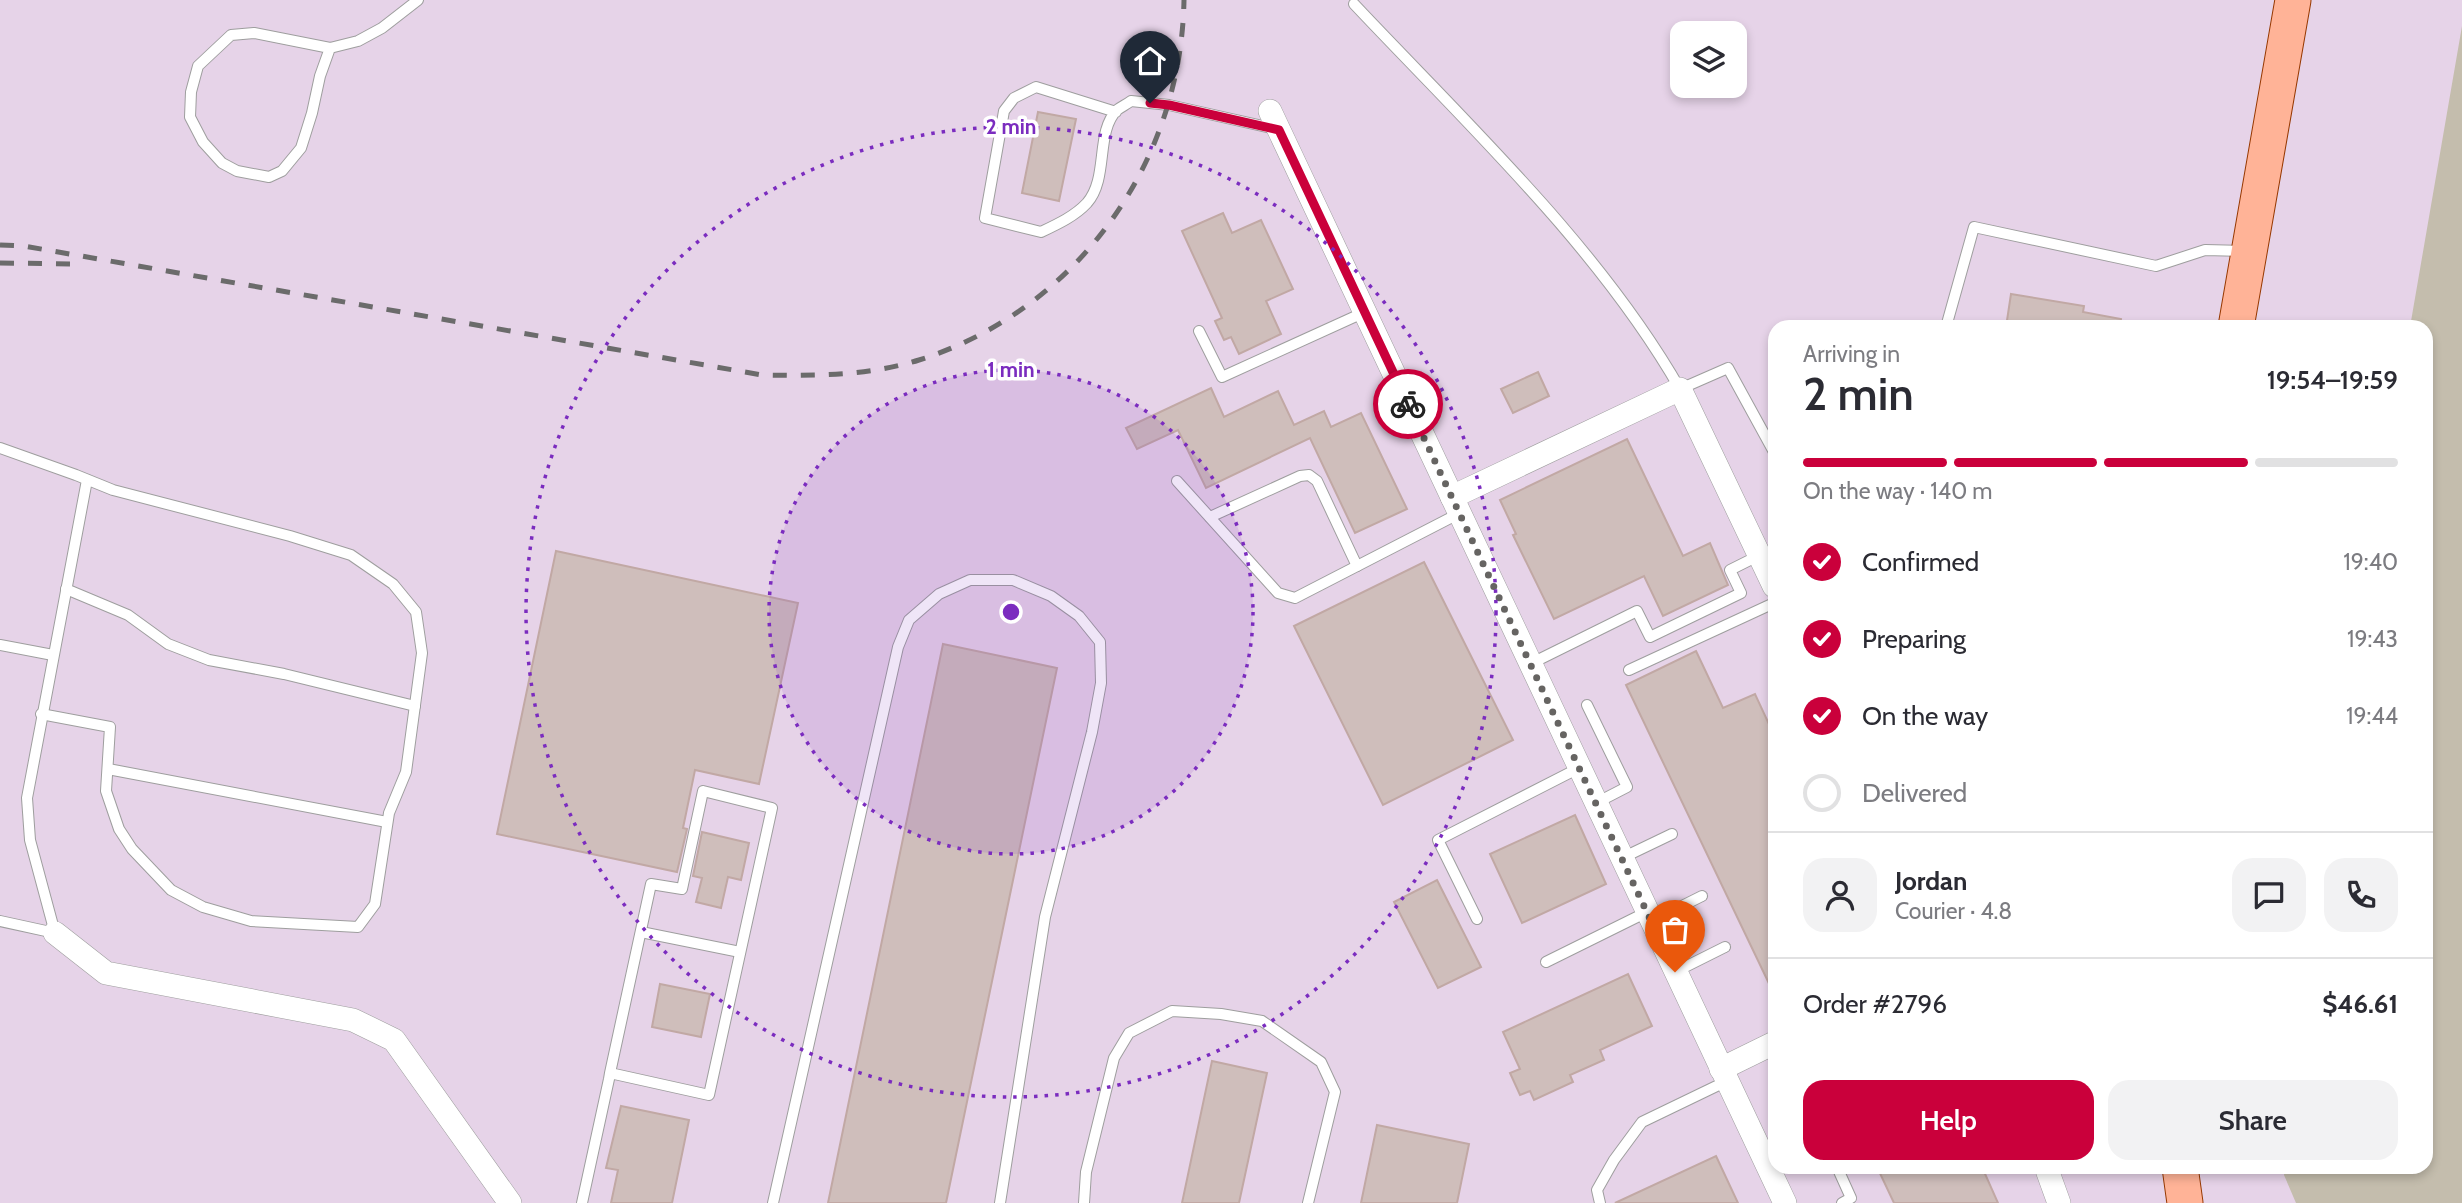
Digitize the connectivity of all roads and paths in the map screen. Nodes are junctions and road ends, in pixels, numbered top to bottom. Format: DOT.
graph roads {
  1 [pos="418,0"];
  2 [pos="2293,0"];
  3 [pos="1354,4"];
  4 [pos="330,48"];
  5 [pos="1116,112"];
  6 [pos="1275,120"];
  7 [pos="2249,251"];
  8 [pos="1365,312"];
  9 [pos="1948,320"];
  10 [pos="2237,320"];
  11 [pos="1199,331"];
  12 [pos="1679,389"];
  13 [pos="1768,441"];
  14 [pos="0,448"];
  15 [pos="87,480"];
  16 [pos="1177,481"];
  17 [pos="1456,505"];
  18 [pos="1210,517"];
  19 [pos="1760,555"];
  20 [pos="1357,566"];
  21 [pos="1768,573"];
  22 [pos="66,589"];
  23 [pos="1768,606"];
  24 [pos="0,645"];
  25 [pos="53,655"];
  26 [pos="1531,664"];
  27 [pos="1629,670"];
  28 [pos="1587,705"];
  29 [pos="415,706"];
  30 [pos="41,715"];
  31 [pos="1579,768"];
  32 [pos="108,769"];
  33 [pos="1596,803"];
  34 [pos="387,822"];
  35 [pos="1672,834"];
  36 [pos="1622,858"];
  37 [pos="1702,896"];
  38 [pos="1649,917"];
  39 [pos="1477,919"];
  40 [pos="0,921"];
  41 [pos="641,932"];
  42 [pos="55,933"];
  43 [pos="1725,947"];
  44 [pos="740,953"];
  45 [pos="1546,962"];
  46 [pos="1675,972"];
  47 [pos="1768,1047"];
  48 [pos="610,1073"];
  49 [pos="1724,1075"];
  50 [pos="1768,1167"];
  51 [pos="1771,1174"];
  52 [pos="1840,1174"];
  53 [pos="2049,1174"];
  54 [pos="2180,1174"];
  55 [pos="510,1203"];
  56 [pos="582,1203"];
  57 [pos="772,1203"];
  58 [pos="1000,1203"];
  59 [pos="1084,1203"];
  60 [pos="1308,1203"];
  61 [pos="1600,1203"];
  62 [pos="1785,1203"];
  63 [pos="1842,1203"];
  64 [pos="2059,1203"];
  65 [pos="2185,1203"];
  1 -- 4 [label="lane"];
  2 -- 7 [label="main road"];
  3 -- 12 [label="lane"];
  4 -- 4 [label="lane"];
  5 -- 5 [label="lane"];
  5 -- 6 [label="lane"];
  6 -- 8 [label="street"];
  7 -- 9 [label="lane"];
  7 -- 10 [label="main road"];
  8 -- 11 [label="lane"];
  8 -- 17 [label="street"];
  12 -- 13 [label="lane"];
  12 -- 17 [label="street"];
  12 -- 19 [label="street"];
  14 -- 15 [label="lane"];
  15 -- 22 [label="lane"];
  15 -- 29 [label="lane"];
  16 -- 18 [label="lane"];
  17 -- 20 [label="lane"];
  17 -- 26 [label="street"];
  18 -- 20 [label="lane"];
  18 -- 20 [label="lane"];
  19 -- 21 [label="street"];
  19 -- 26 [label="lane"];
  22 -- 25 [label="lane"];
  22 -- 29 [label="lane"];
  23 -- 27 [label="lane"];
  24 -- 25 [label="lane"];
  25 -- 30 [label="lane"];
  26 -- 31 [label="street"];
  28 -- 33 [label="lane"];
  29 -- 34 [label="lane"];
  30 -- 32 [label="lane"];
  30 -- 42 [label="lane"];
  31 -- 33 [label="street"];
  31 -- 39 [label="lane"];
  32 -- 34 [label="lane"];
  32 -- 34 [label="lane"];
  33 -- 36 [label="street"];
  35 -- 36 [label="lane"];
  36 -- 38 [label="street"];
  37 -- 38 [label="lane"];
  38 -- 45 [label="lane"];
  38 -- 46 [label="street"];
  40 -- 42 [label="lane"];
  41 -- 44 [label="lane"];
  41 -- 44 [label="lane"];
  41 -- 48 [label="lane"];
  42 -- 55 [label="street"];
  43 -- 46 [label="lane"];
  44 -- 48 [label="lane"];
  46 -- 49 [label="street"];
  47 -- 49 [label="street"];
  48 -- 56 [label="lane"];
  49 -- 50 [label="street"];
  49 -- 61 [label="lane"];
  51 -- 62 [label="street"];
  52 -- 63 [label="lane"];
  53 -- 64 [label="street"];
  54 -- 65 [label="main road"];
  57 -- 58 [label="lane"];
  59 -- 60 [label="lane"];
}
